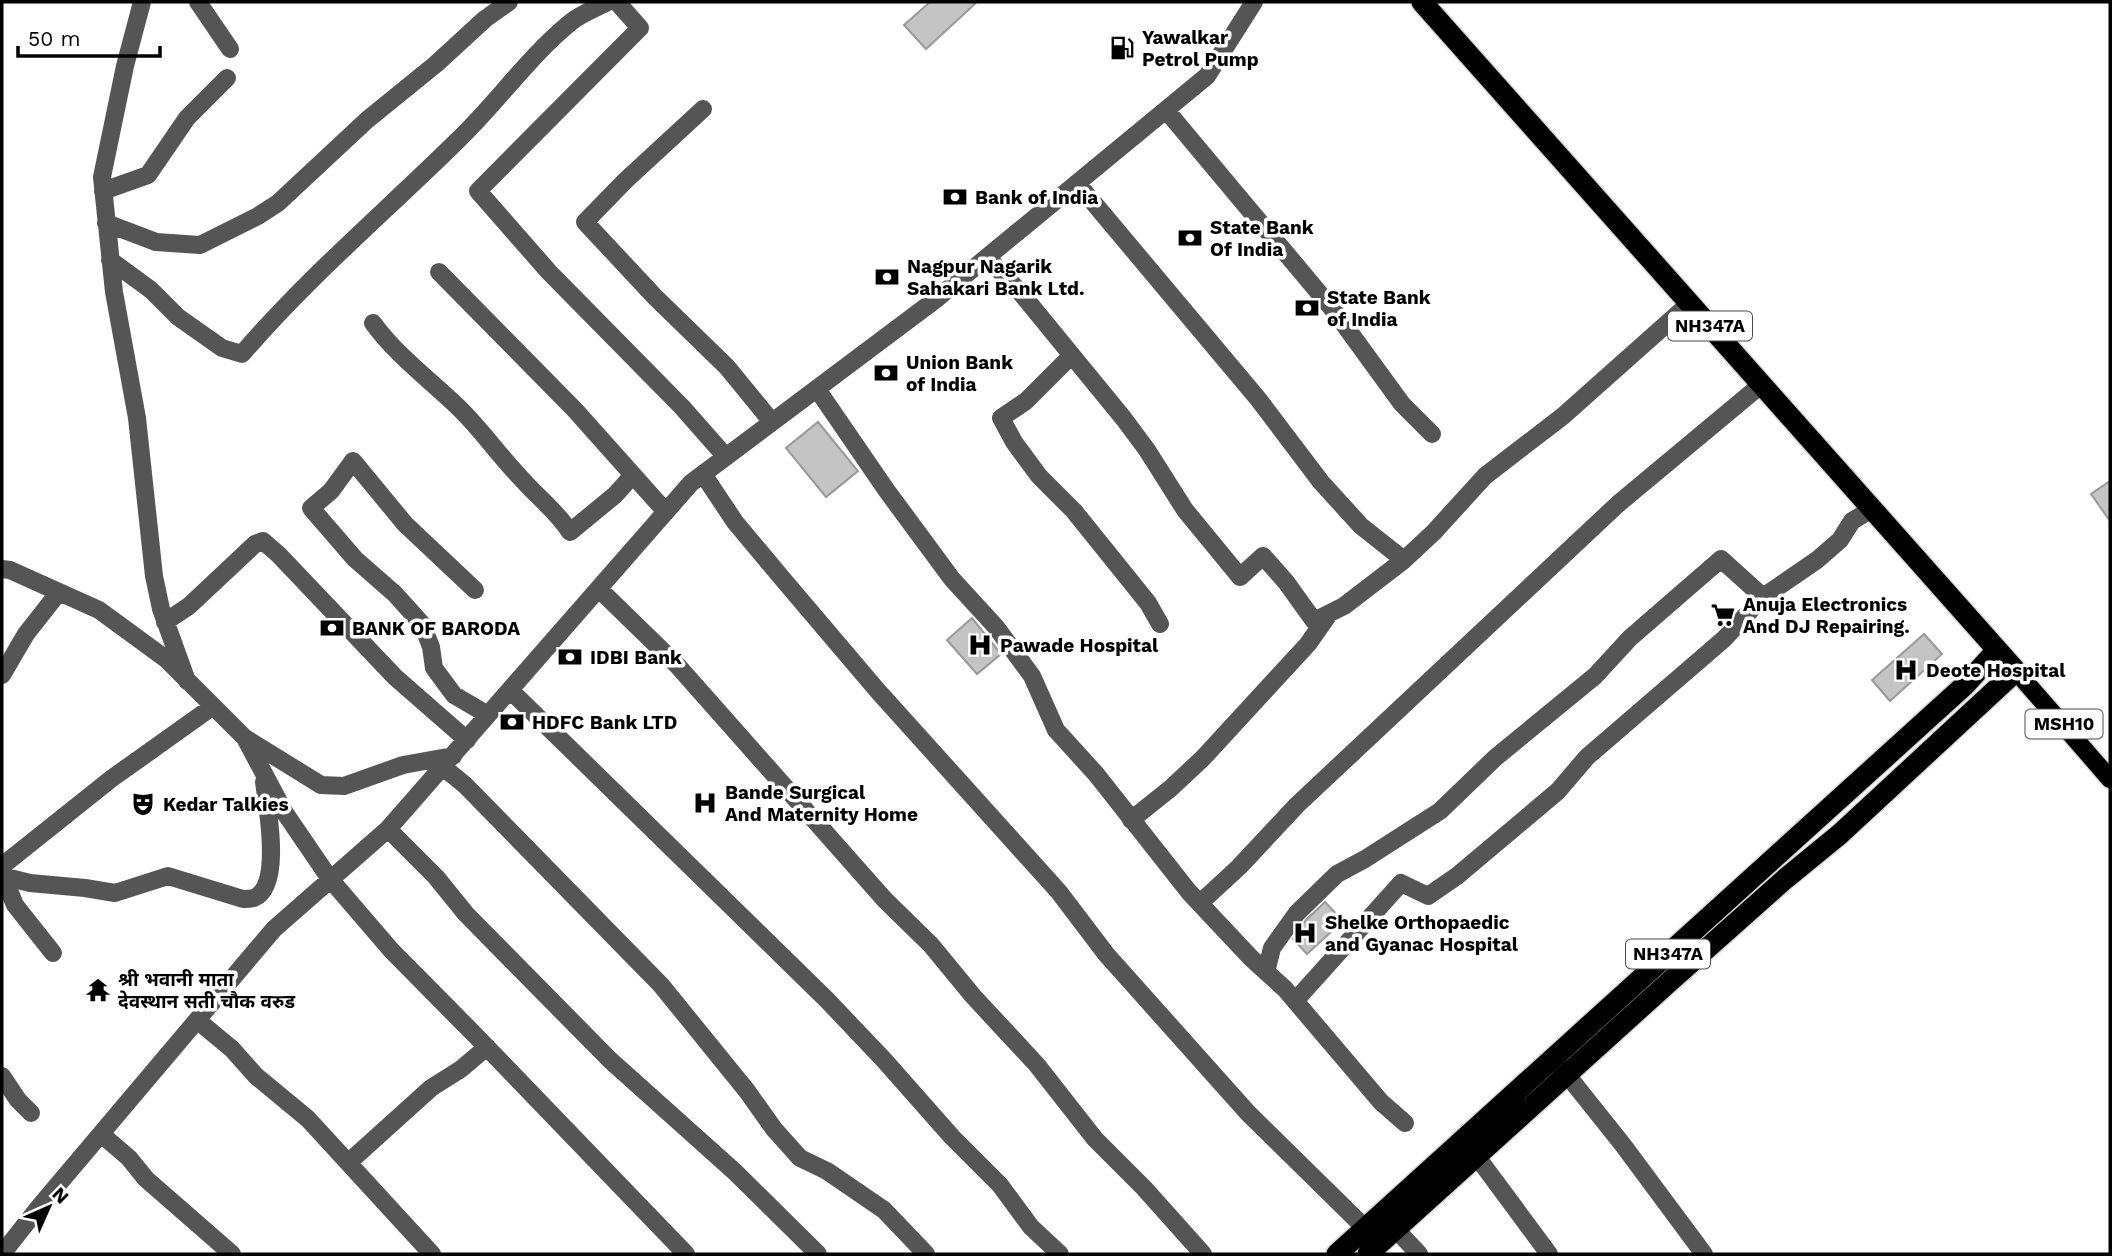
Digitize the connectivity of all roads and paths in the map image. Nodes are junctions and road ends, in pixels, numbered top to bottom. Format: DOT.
graph roads {
  1 [pos="142,2"];
  2 [pos="198,2"];
  3 [pos="509,2"];
  4 [pos="608,2"];
  5 [pos="617,2"];
  6 [pos="1422,2"];
  7 [pos="1248,5"];
  8 [pos="230,49"];
  9 [pos="227,78"];
  10 [pos="703,108"];
  11 [pos="1166,110"];
  12 [pos="1077,183"];
  13 [pos="103,191"];
  14 [pos="106,223"];
  15 [pos="988,257"];
  16 [pos="110,260"];
  17 [pos="439,272"];
  18 [pos="1690,303"];
  19 [pos="373,323"];
  20 [pos="1072,355"];
  21 [pos="1762,384"];
  22 [pos="817,389"];
  23 [pos="772,422"];
  24 [pos="1432,434"];
  25 [pos="726,457"];
  26 [pos="703,474"];
  27 [pos="633,475"];
  28 [pos="1872,509"];
  29 [pos="666,512"];
  30 [pos="1404,560"];
  31 [pos="2,569"];
  32 [pos="598,589"];
  33 [pos="475,590"];
  34 [pos="59,592"];
  35 [pos="1763,597"];
  36 [pos="1329,614"];
  37 [pos="165,622"];
  38 [pos="1160,624"];
  39 [pos="1997,650"];
  40 [pos="2016,671"];
  41 [pos="2,675"];
  42 [pos="187,681"];
  43 [pos="510,691"];
  44 [pos="212,706"];
  45 [pos="488,715"];
  46 [pos="245,738"];
  47 [pos="467,740"];
  48 [pos="448,761"];
  49 [pos="263,771"];
  50 [pos="2110,779"];
  51 [pos="1131,820"];
  52 [pos="388,829"];
  53 [pos="2,873"];
  54 [pos="330,879"];
  55 [pos="1200,903"];
  56 [pos="52,953"];
  57 [pos="1266,972"];
  58 [pos="1295,1000"];
  59 [pos="197,1020"];
  60 [pos="487,1047"];
  61 [pos="1560,1066"];
  62 [pos="2,1076"];
  63 [pos="31,1113"];
  64 [pos="1405,1123"];
  65 [pos="100,1134"];
  66 [pos="1471,1148"];
  67 [pos="349,1162"];
  68 [pos="1389,1221"];
  69 [pos="1365,1228"];
  70 [pos="2,1254"];
  71 [pos="232,1254"];
  72 [pos="432,1254"];
  73 [pos="686,1254"];
  74 [pos="818,1254"];
  75 [pos="926,1254"];
  76 [pos="1060,1254"];
  77 [pos="1203,1254"];
  78 [pos="1337,1254"];
  79 [pos="1368,1254"];
  80 [pos="1419,1254"];
  81 [pos="1549,1254"];
  82 [pos="1704,1254"];
  1 -- 13 [label="street"];
  2 -- 8 [label="street"];
  3 -- 14 [label="street"];
  4 -- 16 [label="street"];
  5 -- 25 [label="street"];
  6 -- 18 [label="highway, NH347A"];
  7 -- 11 [label="street"];
  9 -- 13 [label="street"];
  10 -- 23 [label="street"];
  11 -- 12 [label="street"];
  11 -- 24 [label="street"];
  12 -- 15 [label="street"];
  12 -- 30 [label="street"];
  13 -- 14 [label="street"];
  14 -- 16 [label="street"];
  15 -- 20 [label="street"];
  15 -- 22 [label="street"];
  16 -- 37 [label="street"];
  17 -- 27 [label="street"];
  18 -- 21 [label="highway, NH347A"];
  18 -- 30 [label="street"];
  19 -- 27 [label="street"];
  20 -- 36 [label="street"];
  20 -- 38 [label="street"];
  21 -- 28 [label="highway, NH347A"];
  21 -- 55 [label="street"];
  22 -- 23 [label="street"];
  22 -- 51 [label="street"];
  23 -- 25 [label="street"];
  25 -- 26 [label="street"];
  26 -- 29 [label="street"];
  26 -- 69 [label="street"];
  27 -- 29 [label="street"];
  28 -- 35 [label="street"];
  28 -- 39 [label="highway, NH347A"];
  29 -- 32 [label="street"];
  30 -- 36 [label="street"];
  31 -- 34 [label="street"];
  32 -- 43 [label="street"];
  32 -- 77 [label="street"];
  33 -- 45 [label="street"];
  34 -- 41 [label="street"];
  34 -- 42 [label="street"];
  35 -- 57 [label="street"];
  35 -- 58 [label="street"];
  36 -- 51 [label="street"];
  37 -- 42 [label="street"];
  37 -- 47 [label="street"];
  39 -- 40 [label="highway"];
  39 -- 61 [label="highway, NH347A"];
  40 -- 50 [label="main road, MSH10"];
  40 -- 61 [label="highway"];
  42 -- 44 [label="street"];
  43 -- 45 [label="street"];
  43 -- 76 [label="street"];
  44 -- 46 [label="street"];
  44 -- 53 [label="street"];
  45 -- 47 [label="street"];
  46 -- 48 [label="street"];
  46 -- 49 [label="street"];
  47 -- 48 [label="street"];
  48 -- 52 [label="street"];
  48 -- 75 [label="street"];
  49 -- 53 [label="street"];
  49 -- 54 [label="street"];
  51 -- 55 [label="street"];
  52 -- 54 [label="street"];
  52 -- 74 [label="street"];
  53 -- 56 [label="street"];
  54 -- 59 [label="street"];
  54 -- 60 [label="street"];
  55 -- 57 [label="street"];
  57 -- 58 [label="street"];
  58 -- 64 [label="street"];
  59 -- 65 [label="street"];
  59 -- 67 [label="street"];
  60 -- 67 [label="street"];
  60 -- 73 [label="street"];
  61 -- 66 [label="highway, NH347A"];
  61 -- 82 [label="street"];
  62 -- 63 [label="street"];
  65 -- 70 [label="street"];
  65 -- 71 [label="street"];
  66 -- 68 [label="highway, NH347A"];
  66 -- 81 [label="street"];
  67 -- 72 [label="street"];
  68 -- 69 [label="highway, NH347A"];
  68 -- 79 [label="highway"];
  68 -- 80 [label="street"];
  69 -- 78 [label="highway, NH347A"];
}
